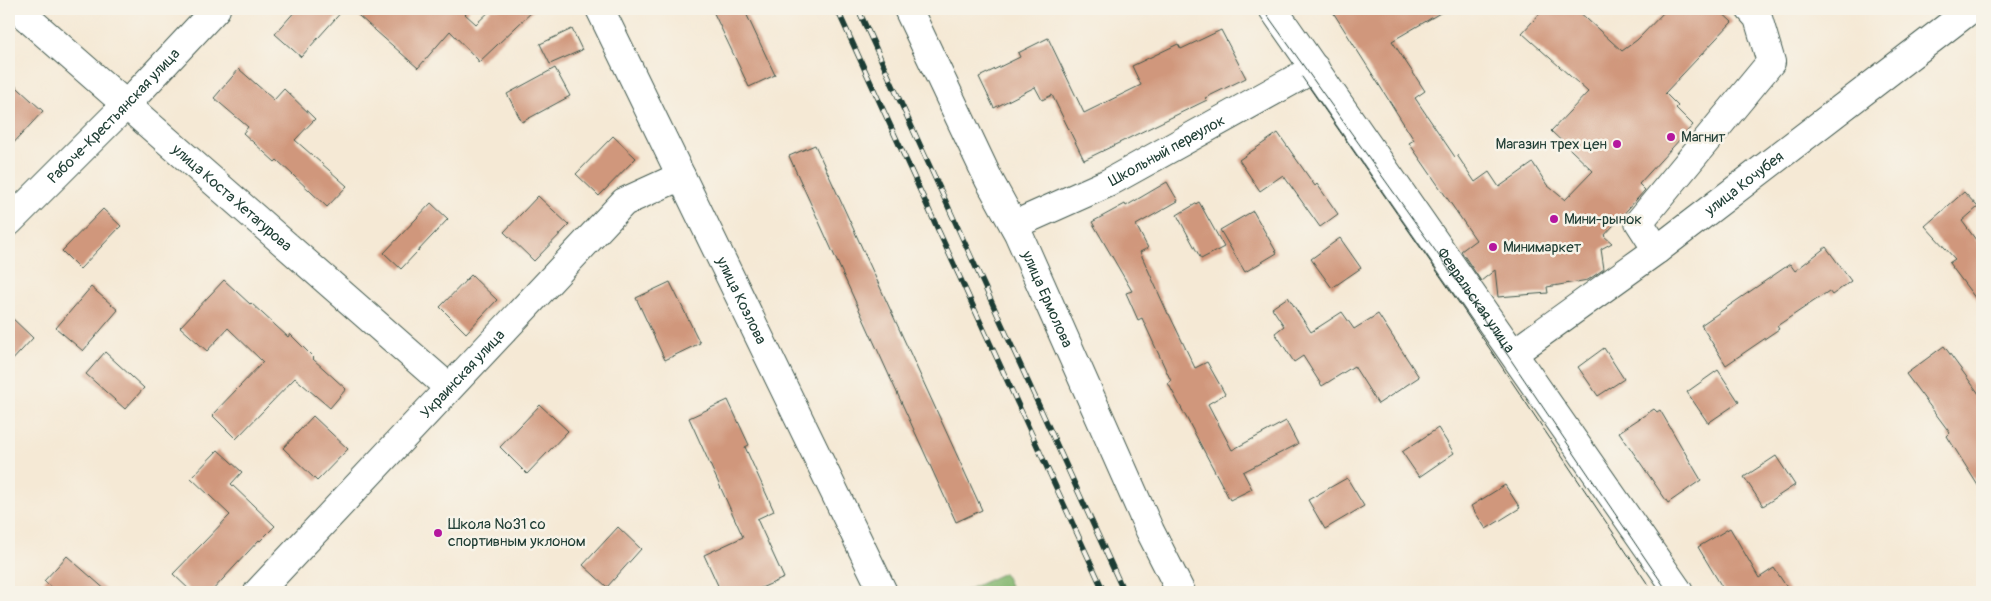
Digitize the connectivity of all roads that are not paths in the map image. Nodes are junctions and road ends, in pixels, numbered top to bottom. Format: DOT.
graph roads {
  1 [pos="17,9"];
  2 [pos="216,9"];
  3 [pos="600,9"];
  4 [pos="908,9"];
  5 [pos="1273,9"];
  6 [pos="1750,9"];
  7 [pos="1971,9"];
  8 [pos="1315,68"];
  9 [pos="127,104"];
  10 [pos="681,176"];
  11 [pos="9,222"];
  12 [pos="1014,225"];
  13 [pos="1657,250"];
  14 [pos="1514,353"];
  15 [pos="448,387"];
  16 [pos="258,592"];
  17 [pos="883,592"];
  18 [pos="1180,592"];
  19 [pos="1679,592"];
  1 -- 9 [label="street, улица Коста Хетагурова"];
  2 -- 9 [label="street, Рабоче-Крестьянская улица"];
  3 -- 10 [label="street, улица Козлова"];
  4 -- 12 [label="street, улица Ермолова"];
  5 -- 8 [label="street, Февральская улица"];
  6 -- 13 [label="street"];
  7 -- 13 [label="street, улица Кочубея"];
  8 -- 12 [label="street, Школьный переулок"];
  8 -- 14 [label="street, Февральская улица"];
  9 -- 11 [label="street, Рабоче-Крестьянская улица"];
  9 -- 15 [label="street, улица Коста Хетагурова"];
  10 -- 15 [label="street, Украинская улица"];
  10 -- 17 [label="street, улица Козлова"];
  12 -- 18 [label="street, улица Ермолова"];
  13 -- 14 [label="street, улица Кочубея"];
  14 -- 19 [label="street, Февральская улица"];
  15 -- 16 [label="street, Украинская улица"];
}
